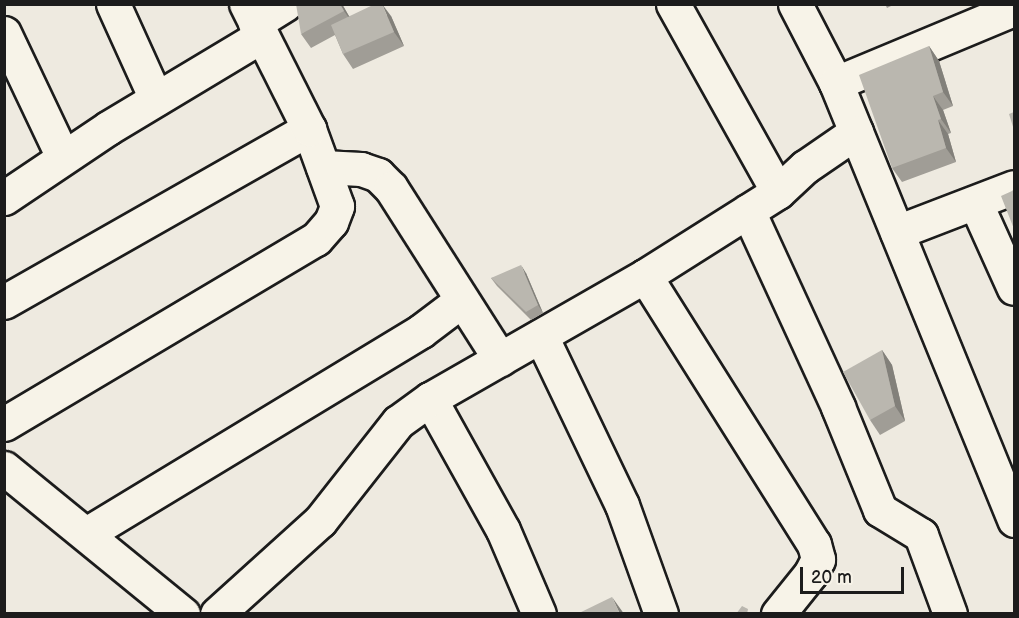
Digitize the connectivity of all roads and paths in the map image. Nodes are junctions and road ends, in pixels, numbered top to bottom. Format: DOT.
graph roads {
  1 [pos="113,4"];
  2 [pos="286,4"];
  3 [pos="673,4"];
  4 [pos="795,4"];
  5 [pos="1014,9"];
  6 [pos="254,21"];
  7 [pos="4,33"];
  8 [pos="836,83"];
  9 [pos="156,99"];
  10 [pos="309,129"];
  11 [pos="856,132"];
  12 [pos="63,158"];
  13 [pos="323,167"];
  14 [pos="1014,187"];
  15 [pos="778,192"];
  16 [pos="4,198"];
  17 [pos="976,204"];
  18 [pos="748,211"];
  19 [pos="897,232"];
  20 [pos="645,276"];
  21 [pos="1014,288"];
  22 [pos="7,294"];
  23 [pos="462,300"];
  24 [pos="541,336"];
  25 [pos="500,359"];
  26 [pos="430,399"];
  27 [pos="4,424"];
  28 [pos="4,468"];
  29 [pos="1014,520"];
  30 [pos="87,534"];
  31 [pos="169,609"];
  32 [pos="217,614"];
  33 [pos="539,614"];
  34 [pos="661,614"];
  35 [pos="778,614"];
  36 [pos="951,614"];
  1 -- 9 [label="street"];
  2 -- 6 [label="street"];
  3 -- 15 [label="street"];
  4 -- 8 [label="street"];
  5 -- 8 [label="street"];
  6 -- 9 [label="street"];
  6 -- 10 [label="street"];
  7 -- 12 [label="street"];
  8 -- 11 [label="street"];
  9 -- 12 [label="street"];
  10 -- 13 [label="street"];
  10 -- 22 [label="street"];
  11 -- 15 [label="street"];
  11 -- 19 [label="street"];
  12 -- 16 [label="street"];
  13 -- 23 [label="street"];
  13 -- 27 [label="street"];
  14 -- 17 [label="street"];
  15 -- 18 [label="street"];
  17 -- 19 [label="street"];
  17 -- 21 [label="street"];
  18 -- 20 [label="street"];
  18 -- 36 [label="street"];
  19 -- 29 [label="street"];
  20 -- 24 [label="street"];
  20 -- 35 [label="street"];
  23 -- 25 [label="street"];
  23 -- 30 [label="street"];
  24 -- 25 [label="street"];
  24 -- 34 [label="street"];
  25 -- 26 [label="street"];
  26 -- 32 [label="street"];
  26 -- 33 [label="street"];
  28 -- 30 [label="street"];
  30 -- 31 [label="street"];
}
